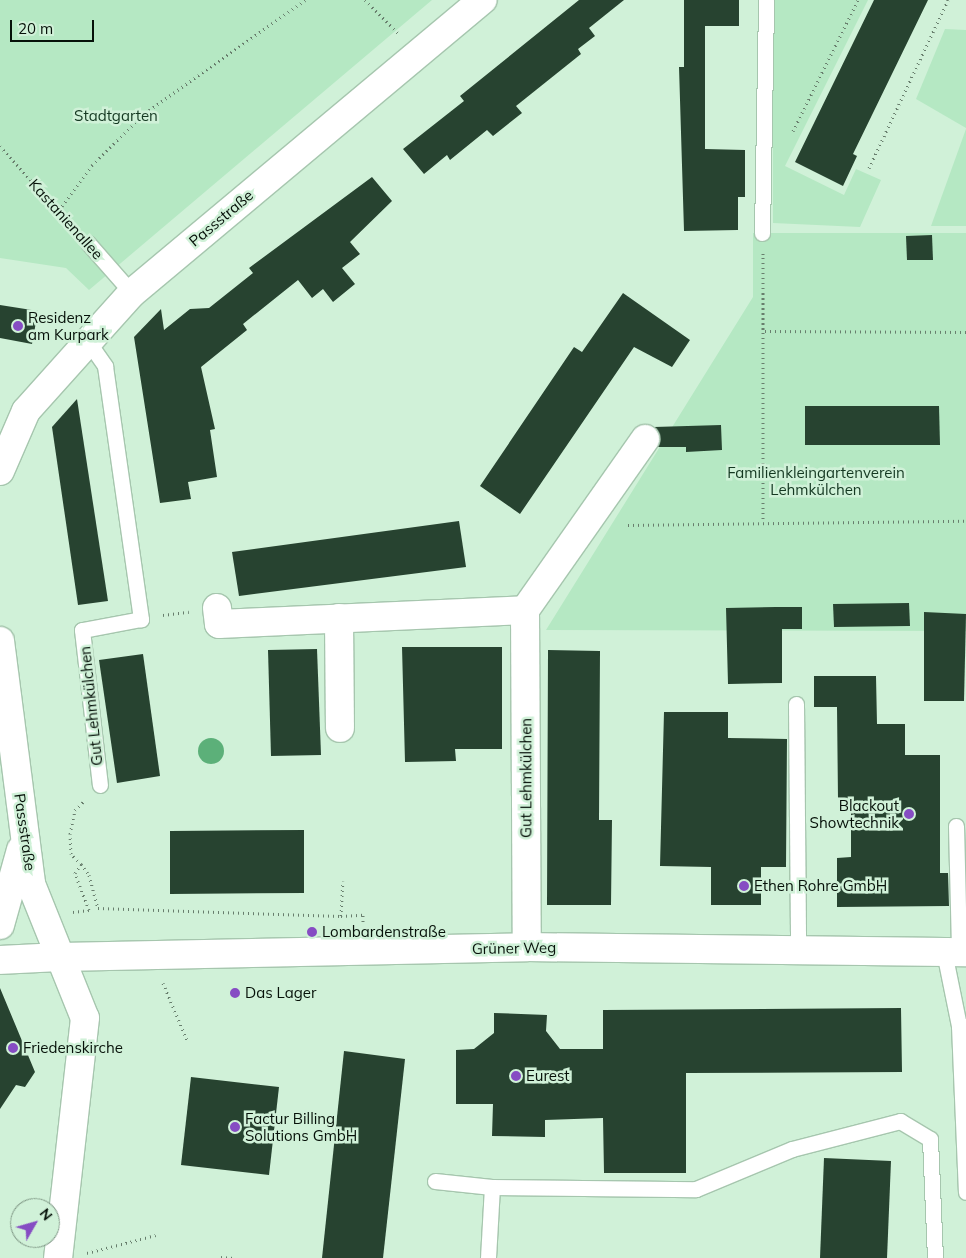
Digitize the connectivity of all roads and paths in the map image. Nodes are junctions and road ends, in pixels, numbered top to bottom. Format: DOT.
graph roads {
  1 [pos="305,0"];
  2 [pos="365,0"];
  3 [pos="483,0"];
  4 [pos="766,0"];
  5 [pos="858,0"];
  6 [pos="948,0"];
  7 [pos="419,54"];
  8 [pos="794,131"];
  9 [pos="0,146"];
  10 [pos="869,168"];
  11 [pos="59,210"];
  12 [pos="762,233"];
  13 [pos="88,243"];
  14 [pos="132,293"];
  15 [pos="765,331"];
  16 [pos="966,332"];
  17 [pos="87,340"];
  18 [pos="646,439"];
  19 [pos="0,471"];
  20 [pos="763,521"];
  21 [pos="966,521"];
  22 [pos="628,525"];
  23 [pos="217,608"];
  24 [pos="525,610"];
  25 [pos="339,618"];
  26 [pos="141,619"];
  27 [pos="0,641"];
  28 [pos="796,704"];
  29 [pos="340,728"];
  30 [pos="100,785"];
  31 [pos="956,826"];
  32 [pos="24,836"];
  33 [pos="80,864"];
  34 [pos="342,881"];
  35 [pos="342,916"];
  36 [pos="363,916"];
  37 [pos="44,921"];
  38 [pos="0,925"];
  39 [pos="527,947"];
  40 [pos="798,950"];
  41 [pos="956,952"];
  42 [pos="62,957"];
  43 [pos="0,960"];
  44 [pos="162,980"];
  45 [pos="962,1026"];
  46 [pos="187,1040"];
  47 [pos="435,1181"];
  48 [pos="492,1187"];
  49 [pos="966,1192"];
  50 [pos="156,1235"];
  51 [pos="98,1250"];
  52 [pos="222,1256"];
  53 [pos="58,1258"];
  54 [pos="234,1258"];
  55 [pos="488,1258"];
  56 [pos="936,1258"];
  1 -- 11 [label="path"];
  2 -- 7 [label="path"];
  3 -- 7 [label="street, Passstraße"];
  4 -- 12 [label="lane"];
  5 -- 8 [label="path"];
  6 -- 10 [label="path"];
  7 -- 14 [label="street, Passstraße"];
  9 -- 11 [label="path, Kastanienallee"];
  11 -- 13 [label="path, Kastanienallee"];
  12 -- 15 [label="path"];
  13 -- 14 [label="lane, Kastanienallee"];
  14 -- 17 [label="street, Passstraße"];
  15 -- 16 [label="path"];
  15 -- 20 [label="path"];
  17 -- 19 [label="street, Passstraße"];
  17 -- 26 [label="lane"];
  18 -- 24 [label="street"];
  20 -- 21 [label="path"];
  20 -- 22 [label="path"];
  23 -- 25 [label="street"];
  23 -- 26 [label="path"];
  24 -- 25 [label="street"];
  24 -- 39 [label="street, Gut Lehmkülchen"];
  25 -- 29 [label="street"];
  26 -- 30 [label="lane, Gut Lehmkülchen"];
  27 -- 32 [label="street, Passstraße"];
  28 -- 40 [label="lane"];
  30 -- 33 [label="path"];
  31 -- 41 [label="lane"];
  32 -- 37 [label="street, Passstraße"];
  32 -- 38 [label="street"];
  33 -- 35 [label="path"];
  33 -- 37 [label="path"];
  34 -- 35 [label="path"];
  35 -- 36 [label="path"];
  37 -- 42 [label="street, Passstraße"];
  39 -- 40 [label="street, Grüner Weg"];
  39 -- 42 [label="street, Grüner Weg"];
  40 -- 41 [label="street, Grüner Weg"];
  41 -- 45 [label="lane"];
  42 -- 43 [label="street"];
  42 -- 53 [label="street"];
  44 -- 46 [label="path"];
  45 -- 49 [label="lane"];
  47 -- 48 [label="lane"];
  48 -- 55 [label="lane"];
  48 -- 56 [label="lane"];
  50 -- 51 [label="path"];
  52 -- 54 [label="path"];
}
